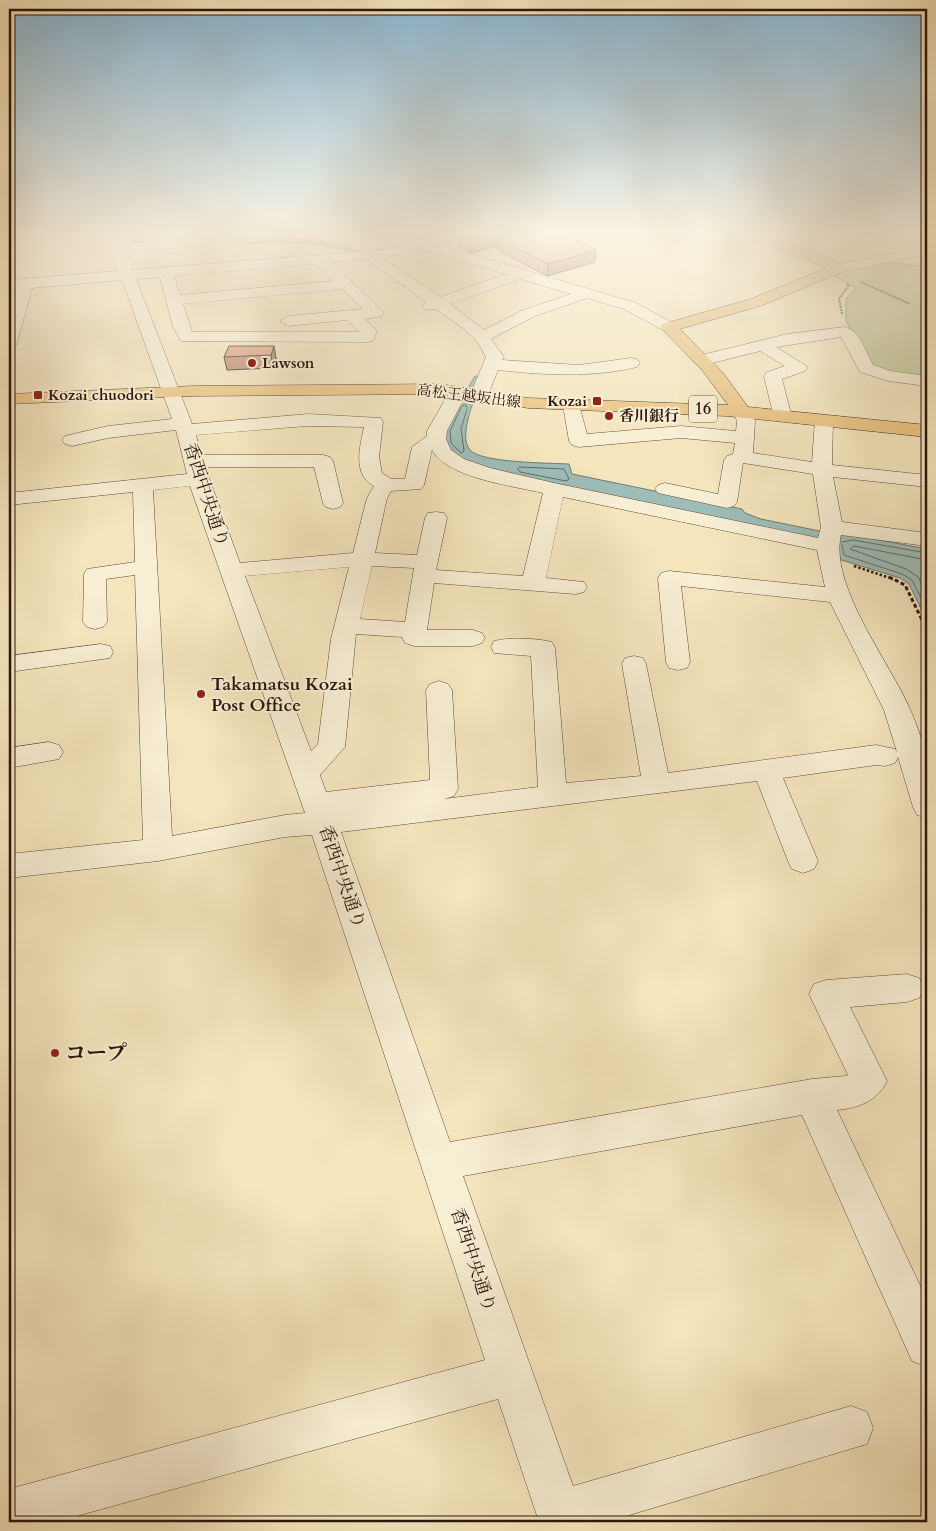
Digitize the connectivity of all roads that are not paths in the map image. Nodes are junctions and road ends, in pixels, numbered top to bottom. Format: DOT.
graph roads {
  1 [pos="14,305"];
  2 [pos="137,305"];
  3 [pos="176,305"];
  4 [pos="369,305"];
  5 [pos="435,305"];
  6 [pos="552,305"];
  7 [pos="628,305"];
  8 [pos="745,305"];
  9 [pos="352,315"];
  10 [pos="669,327"];
  11 [pos="184,332"];
  12 [pos="482,336"];
  13 [pos="9,343"];
  14 [pos="763,346"];
  15 [pos="704,360"];
  16 [pos="631,363"];
  17 [pos="482,365"];
  18 [pos="927,381"];
  19 [pos="170,392"];
  20 [pos="458,393"];
  21 [pos="478,397"];
  22 [pos="9,399"];
  23 [pos="572,405"];
  24 [pos="742,411"];
  25 [pos="782,414"];
  26 [pos="824,420"];
  27 [pos="183,427"];
  28 [pos="927,432"];
  29 [pos="436,439"];
  30 [pos="72,440"];
  31 [pos="744,447"];
  32 [pos="195,470"];
  33 [pos="822,470"];
  34 [pos="927,481"];
  35 [pos="385,484"];
  36 [pos="143,485"];
  37 [pos="554,489"];
  38 [pos="666,489"];
  39 [pos="9,499"];
  40 [pos="333,503"];
  41 [pos="436,518"];
  42 [pos="927,539"];
  43 [pos="829,542"];
  44 [pos="364,559"];
  45 [pos="147,567"];
  46 [pos="425,569"];
  47 [pos="232,570"];
  48 [pos="532,584"];
  49 [pos="576,587"];
  50 [pos="839,596"];
  51 [pos="95,622"];
  52 [pos="346,626"];
  53 [pos="415,630"];
  54 [pos="473,638"];
  55 [pos="503,647"];
  56 [pos="101,652"];
  57 [pos="678,662"];
  58 [pos="9,664"];
  59 [pos="634,664"];
  60 [pos="439,690"];
  61 [pos="49,752"];
  62 [pos="885,756"];
  63 [pos="9,758"];
  64 [pos="766,770"];
  65 [pos="306,773"];
  66 [pos="656,785"];
  67 [pos="554,795"];
  68 [pos="927,807"];
  69 [pos="320,814"];
  70 [pos="158,850"];
  71 [pos="803,861"];
  72 [pos="9,866"];
  73 [pos="907,988"];
  74 [pos="812,1096"];
  75 [pos="440,1162"];
  76 [pos="927,1346"];
  77 [pos="511,1374"];
  78 [pos="852,1428"];
  79 [pos="9,1512"];
  80 [pos="561,1518"];
  1 -- 13 [label="street"];
  2 -- 19 [label="street, 香西中央通り"];
  3 -- 11 [label="street"];
  4 -- 9 [label="street"];
  5 -- 12 [label="street"];
  5 -- 17 [label="street"];
  6 -- 12 [label="street"];
  7 -- 10 [label="street"];
  8 -- 10 [label="main road"];
  9 -- 11 [label="street"];
  9 -- 11 [label="street"];
  10 -- 15 [label="main road"];
  12 -- 17 [label="street"];
  14 -- 15 [label="street"];
  14 -- 18 [label="street"];
  14 -- 25 [label="street"];
  15 -- 24 [label="main road"];
  16 -- 17 [label="street"];
  17 -- 21 [label="street"];
  19 -- 20 [label="main road, 高松王越坂出線 / 16"];
  19 -- 22 [label="main road, 高松王越坂出線 / 16"];
  19 -- 27 [label="street, 香西中央通り"];
  20 -- 21 [label="main road, 高松王越坂出線 / 16"];
  20 -- 29 [label="street"];
  21 -- 23 [label="main road, 高松王越坂出線 / 16"];
  23 -- 24 [label="main road, 高松王越坂出線 / 16"];
  23 -- 31 [label="street"];
  24 -- 25 [label="main road, 高松王越坂出線 / 16"];
  24 -- 31 [label="street"];
  25 -- 26 [label="main road, 高松王越坂出線 / 16"];
  26 -- 28 [label="main road, 高松王越坂出線 / 16"];
  26 -- 33 [label="street"];
  27 -- 30 [label="street"];
  27 -- 32 [label="street, 香西中央通り"];
  27 -- 35 [label="street"];
  29 -- 35 [label="street"];
  29 -- 37 [label="street"];
  31 -- 33 [label="street"];
  31 -- 38 [label="street"];
  32 -- 36 [label="street"];
  32 -- 40 [label="street"];
  32 -- 47 [label="street, 香西中央通り"];
  33 -- 34 [label="street"];
  33 -- 43 [label="street"];
  35 -- 44 [label="street"];
  36 -- 39 [label="street"];
  36 -- 45 [label="street"];
  37 -- 43 [label="street"];
  37 -- 48 [label="street"];
  41 -- 46 [label="street"];
  42 -- 43 [label="street"];
  43 -- 50 [label="street"];
  44 -- 46 [label="street"];
  44 -- 47 [label="street"];
  44 -- 52 [label="street"];
  45 -- 51 [label="street"];
  45 -- 70 [label="street"];
  46 -- 48 [label="street"];
  46 -- 53 [label="street"];
  47 -- 65 [label="street, 香西中央通り"];
  48 -- 49 [label="street"];
  50 -- 57 [label="street"];
  50 -- 68 [label="street"];
  52 -- 53 [label="street"];
  52 -- 65 [label="street"];
  53 -- 54 [label="street"];
  55 -- 67 [label="street"];
  56 -- 58 [label="street"];
  59 -- 66 [label="street"];
  60 -- 69 [label="street"];
  61 -- 63 [label="street"];
  62 -- 64 [label="street"];
  64 -- 66 [label="street"];
  64 -- 71 [label="street"];
  65 -- 69 [label="street, 香西中央通り"];
  66 -- 67 [label="street"];
  67 -- 69 [label="street"];
  69 -- 70 [label="street"];
  69 -- 75 [label="street, 香西中央通り"];
  70 -- 72 [label="street"];
  73 -- 74 [label="street"];
  74 -- 75 [label="street"];
  74 -- 76 [label="street"];
  75 -- 77 [label="street, 香西中央通り"];
  77 -- 79 [label="street"];
  77 -- 80 [label="street, 香西中央通り"];
  78 -- 80 [label="street"];
}
